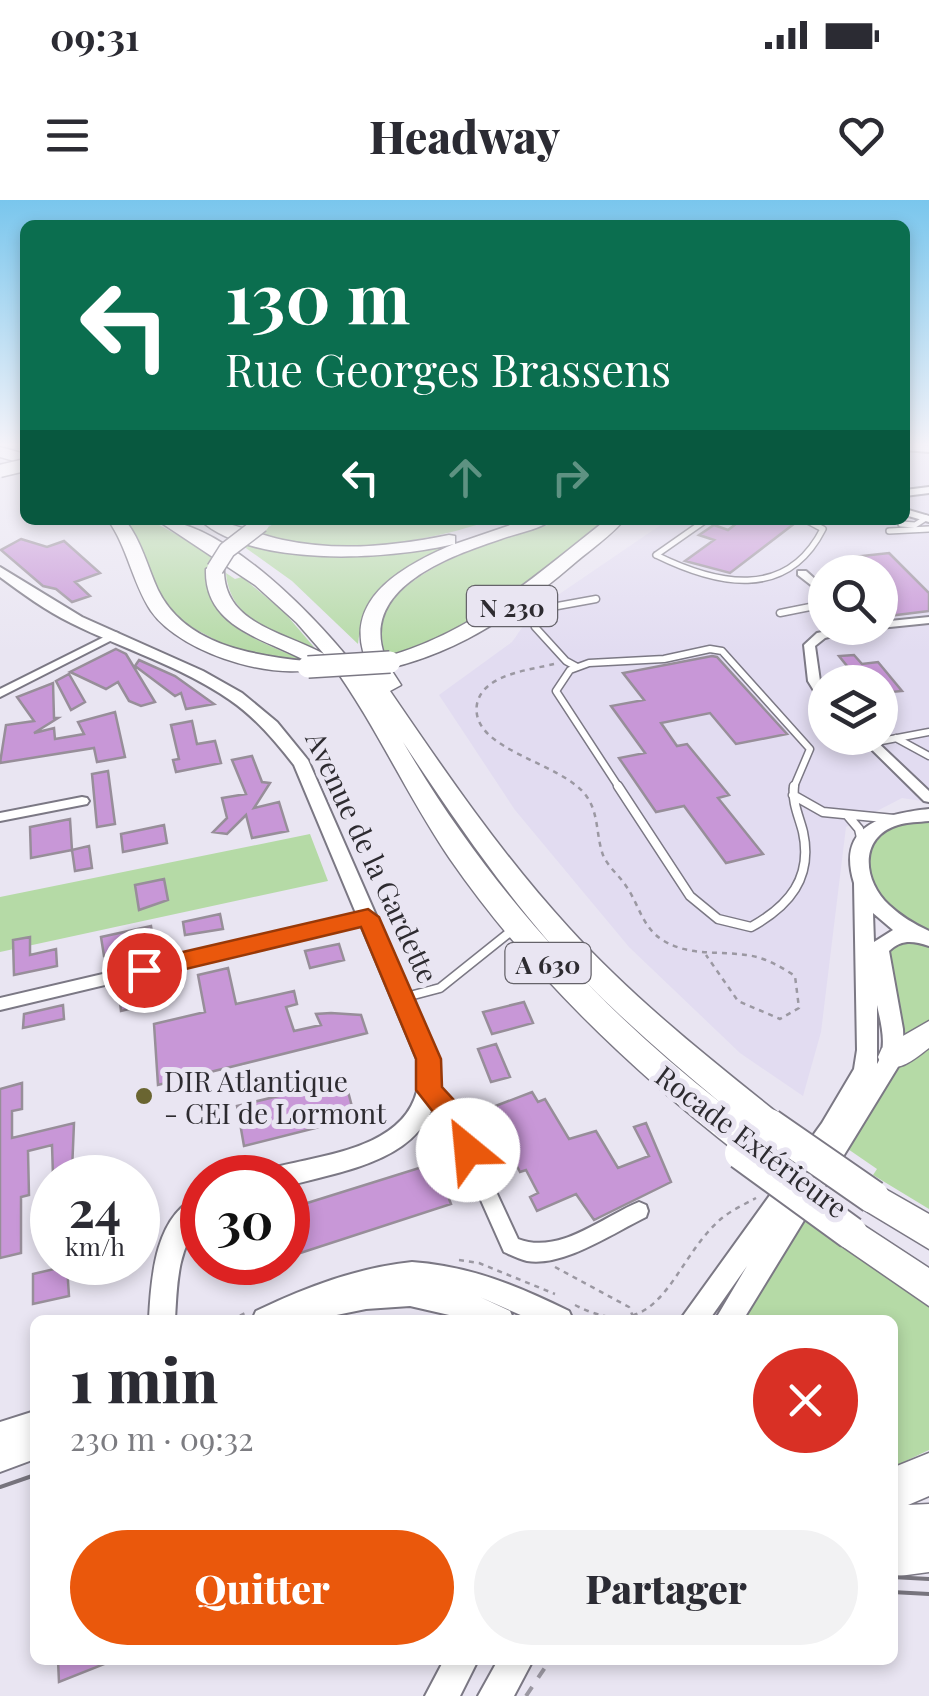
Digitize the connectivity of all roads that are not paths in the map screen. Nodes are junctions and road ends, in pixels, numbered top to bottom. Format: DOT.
graph roads {
  1 [pos="928,522"];
  2 [pos="120,525"];
  3 [pos="174,525"];
  4 [pos="194,525"];
  5 [pos="219,525"];
  6 [pos="261,525"];
  7 [pos="499,525"];
  8 [pos="527,525"];
  9 [pos="610,525"];
  10 [pos="699,525"];
  11 [pos="815,525"];
  12 [pos="889,531"];
  13 [pos="788,568"];
  14 [pos="0,571"];
  15 [pos="807,577"];
  16 [pos="596,599"];
  17 [pos="808,607"];
  18 [pos="780,613"];
  19 [pos="929,620"];
  20 [pos="898,623"];
  21 [pos="114,636"];
  22 [pos="577,667"];
  23 [pos="0,694"];
  24 [pos="372,713"];
  25 [pos="929,732"];
  26 [pos="898,738"];
  27 [pos="898,739"];
  28 [pos="885,755"];
  29 [pos="929,756"];
  30 [pos="792,794"];
  31 [pos="929,798"];
  32 [pos="82,801"];
  33 [pos="461,807"];
  34 [pos="929,815"];
  35 [pos="848,816"];
  36 [pos="0,817"];
  37 [pos="894,819"];
  38 [pos="862,843"];
  39 [pos="862,886"];
  40 [pos="368,917"];
  41 [pos="516,927"];
  42 [pos="922,937"];
  43 [pos="402,998"];
  44 [pos="0,1004"];
  45 [pos="929,1033"];
  46 [pos="894,1057"];
  47 [pos="429,1090"];
  48 [pos="717,1102"];
  49 [pos="759,1135"];
  50 [pos="310,1168"];
  51 [pos="865,1210"];
  52 [pos="638,1212"];
  53 [pos="929,1218"];
  54 [pos="180,1232"];
  55 [pos="929,1233"];
  56 [pos="929,1268"];
  57 [pos="165,1276"];
  58 [pos="929,1290"];
  59 [pos="162,1315"];
  60 [pos="175,1315"];
  61 [pos="276,1315"];
  62 [pos="305,1315"];
  63 [pos="492,1315"];
  64 [pos="549,1315"];
  65 [pos="697,1315"];
  66 [pos="731,1315"];
  67 [pos="30,1427"];
  68 [pos="0,1436"];
  69 [pos="30,1447"];
  70 [pos="0,1457"];
  71 [pos="929,1473"];
  72 [pos="898,1487"];
  73 [pos="929,1525"];
  74 [pos="898,1527"];
  75 [pos="929,1552"];
  76 [pos="898,1555"];
  77 [pos="459,1665"];
  78 [pos="514,1665"];
  79 [pos="442,1696"];
  80 [pos="496,1696"];
  1 -- 12 [label="lane"];
  2 -- 9 [label="highway, N 230, bridge"];
  3 -- 24 [label="highway, A 630"];
  4 -- 33 [label="highway, A 630"];
  5 -- 7 [label="highway"];
  6 -- 24 [label="highway, bridge"];
  8 -- 33 [label="highway, N 230"];
  10 -- 13 [label="lane"];
  11 -- 13 [label="lane"];
  13 -- 15 [label="lane"];
  14 -- 21 [label="main road, Avenue de la Gardette"];
  16 -- 22 [label="lane"];
  17 -- 18 [label="lane"];
  19 -- 20 [label="street"];
  21 -- 23 [label="street"];
  21 -- 40 [label="main road, Avenue de la Gardette"];
  22 -- 30 [label="lane"];
  22 -- 30 [label="lane"];
  24 -- 41 [label="highway, Rocade Extérieure / A 630"];
  25 -- 26 [label="lane"];
  27 -- 29 [label="lane"];
  28 -- 31 [label="street"];
  30 -- 35 [label="lane"];
  32 -- 36 [label="street"];
  33 -- 48 [label="highway, A 630"];
  34 -- 37 [label="main road"];
  35 -- 37 [label="lane"];
  35 -- 38 [label="lane"];
  37 -- 38 [label="main road"];
  38 -- 39 [label="main road"];
  39 -- 42 [label="main road"];
  39 -- 65 [label="main road"];
  40 -- 43 [label="main road, Avenue de la Gardette"];
  40 -- 44 [label="street"];
  41 -- 43 [label="lane"];
  41 -- 48 [label="highway, Rocade Extérieure / A 630"];
  42 -- 46 [label="main road"];
  43 -- 47 [label="main road, Avenue de la Gardette"];
  45 -- 46 [label="highway"];
  46 -- 66 [label="main road"];
  47 -- 50 [label="main road"];
  47 -- 52 [label="street, Avenue de la Gardette"];
  48 -- 49 [label="highway"];
  48 -- 49 [label="highway"];
  49 -- 51 [label="highway, bridge"];
  49 -- 51 [label="highway"];
  51 -- 53 [label="highway"];
  51 -- 55 [label="highway"];
  51 -- 56 [label="highway, Rocade Extérieure"];
  51 -- 58 [label="highway"];
  54 -- 57 [label="main road"];
  57 -- 59 [label="main road"];
  57 -- 60 [label="main road"];
  61 -- 64 [label="main road"];
  62 -- 63 [label="main road"];
  67 -- 68 [label="main road"];
  69 -- 70 [label="main road"];
  71 -- 72 [label="highway"];
  73 -- 74 [label="highway"];
  75 -- 76 [label="highway"];
  77 -- 79 [label="main road"];
  78 -- 80 [label="main road"];
}
